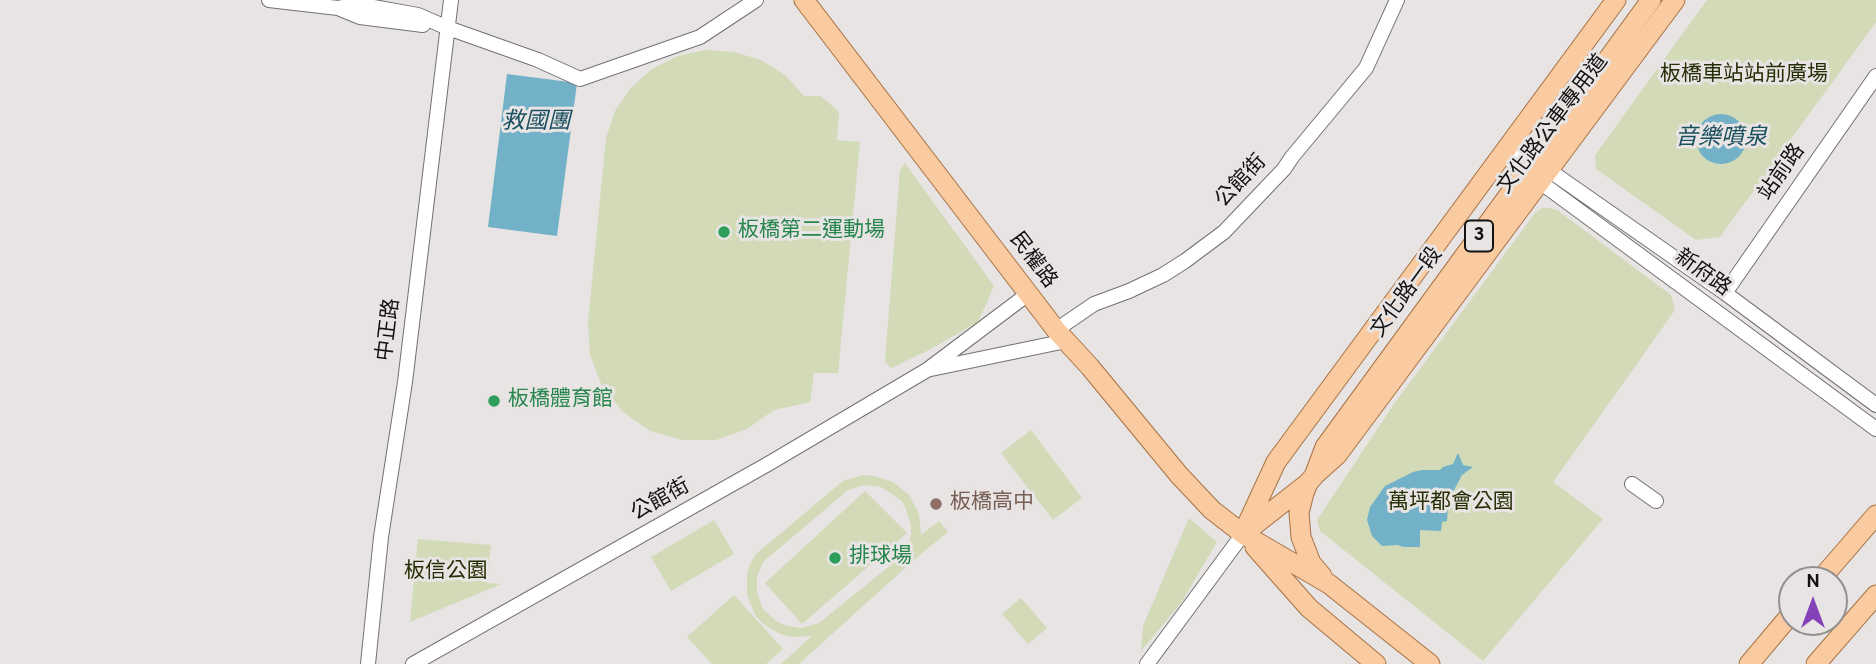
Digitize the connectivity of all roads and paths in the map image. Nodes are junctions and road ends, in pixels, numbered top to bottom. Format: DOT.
graph roads {
  1 [pos="269,0"];
  2 [pos="452,0"];
  3 [pos="756,0"];
  4 [pos="804,0"];
  5 [pos="1397,0"];
  6 [pos="1616,0"];
  7 [pos="1651,0"];
  8 [pos="1675,0"];
  9 [pos="448,28"];
  10 [pos="1876,76"];
  11 [pos="1506,149"];
  12 [pos="1537,171"];
  13 [pos="1725,293"];
  14 [pos="1028,294"];
  15 [pos="1061,336"];
  16 [pos="927,370"];
  17 [pos="1876,405"];
  18 [pos="1876,429"];
  19 [pos="1311,479"];
  20 [pos="1632,484"];
  21 [pos="1656,501"];
  22 [pos="1876,514"];
  23 [pos="1243,534"];
  24 [pos="1831,566"];
  25 [pos="1329,583"];
  26 [pos="1876,594"];
  27 [pos="1778,630"];
  28 [pos="368,664"];
  29 [pos="414,664"];
  30 [pos="1147,664"];
  31 [pos="1376,664"];
  32 [pos="1430,664"];
  33 [pos="1749,664"];
  34 [pos="1816,664"];
  1 -- 9 [label="street"];
  2 -- 9 [label="street, 中正路"];
  3 -- 9 [label="street"];
  4 -- 14 [label="main road, 民權路"];
  5 -- 15 [label="street, 公館街"];
  6 -- 11 [label="main road, 文化路一段 / 3"];
  7 -- 12 [label="main road, 3"];
  8 -- 12 [label="main road, 文化路公車專用道 / 3"];
  9 -- 28 [label="street, 中正路"];
  10 -- 13 [label="street, 站前路"];
  11 -- 12 [label="street, 新府路"];
  11 -- 23 [label="main road, 文化路一段 / 3"];
  12 -- 13 [label="street, 新府路"];
  12 -- 18 [label="street, 新府路"];
  12 -- 19 [label="main road, 文化路公車專用道 / 3"];
  13 -- 17 [label="street, 新府路"];
  14 -- 15 [label="main road, 民權路"];
  14 -- 16 [label="street"];
  15 -- 16 [label="street"];
  15 -- 23 [label="main road, 民權路"];
  16 -- 29 [label="street, 公館街"];
  19 -- 23 [label="main road, 文化路一段 / 3"];
  19 -- 25 [label="main road"];
  20 -- 21 [label="street"];
  22 -- 24 [label="main road"];
  23 -- 25 [label="main road, 民權路"];
  23 -- 30 [label="street, 文化路一段"];
  23 -- 31 [label="main road, 民權路"];
  25 -- 32 [label="main road, 民權路"];
  26 -- 34 [label="main road"];
  27 -- 33 [label="main road"];
}
